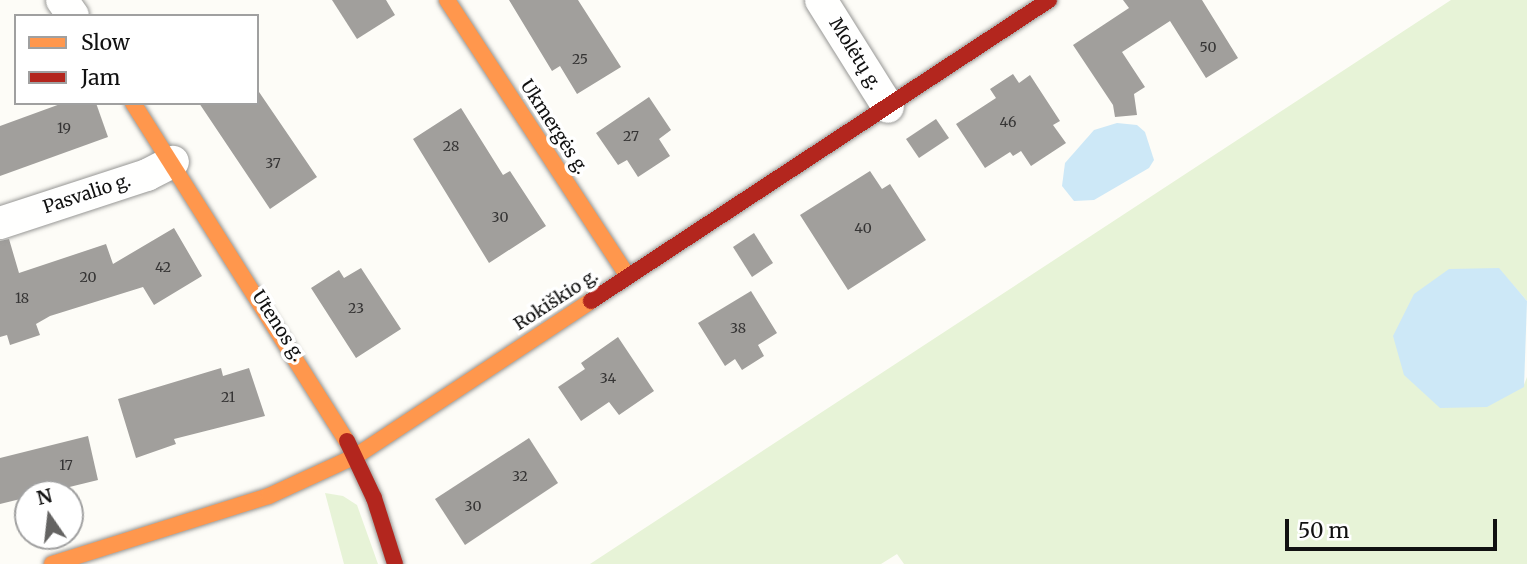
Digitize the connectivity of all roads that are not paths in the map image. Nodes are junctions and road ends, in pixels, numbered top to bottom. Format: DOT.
graph roads {
  1 [pos="447,0"];
  2 [pos="821,0"];
  3 [pos="1049,0"];
  4 [pos="134,105"];
  5 [pos="888,107"];
  6 [pos="173,162"];
  7 [pos="0,223"];
  8 [pos="628,275"];
  9 [pos="356,456"];
  10 [pos="52,564"];
  11 [pos="395,564"];
  1 -- 8 [label="street, Ukmergės g."];
  2 -- 5 [label="street, Molėtų g."];
  3 -- 5 [label="street, Rokiškio g."];
  4 -- 6 [label="street, Utenos g."];
  5 -- 8 [label="street, Rokiškio g."];
  6 -- 7 [label="street, Pasvalio g."];
  6 -- 9 [label="street, Utenos g."];
  8 -- 9 [label="street, Rokiškio g."];
  9 -- 10 [label="street, Rokiškio g."];
  9 -- 11 [label="street, Utenos g."];
}
